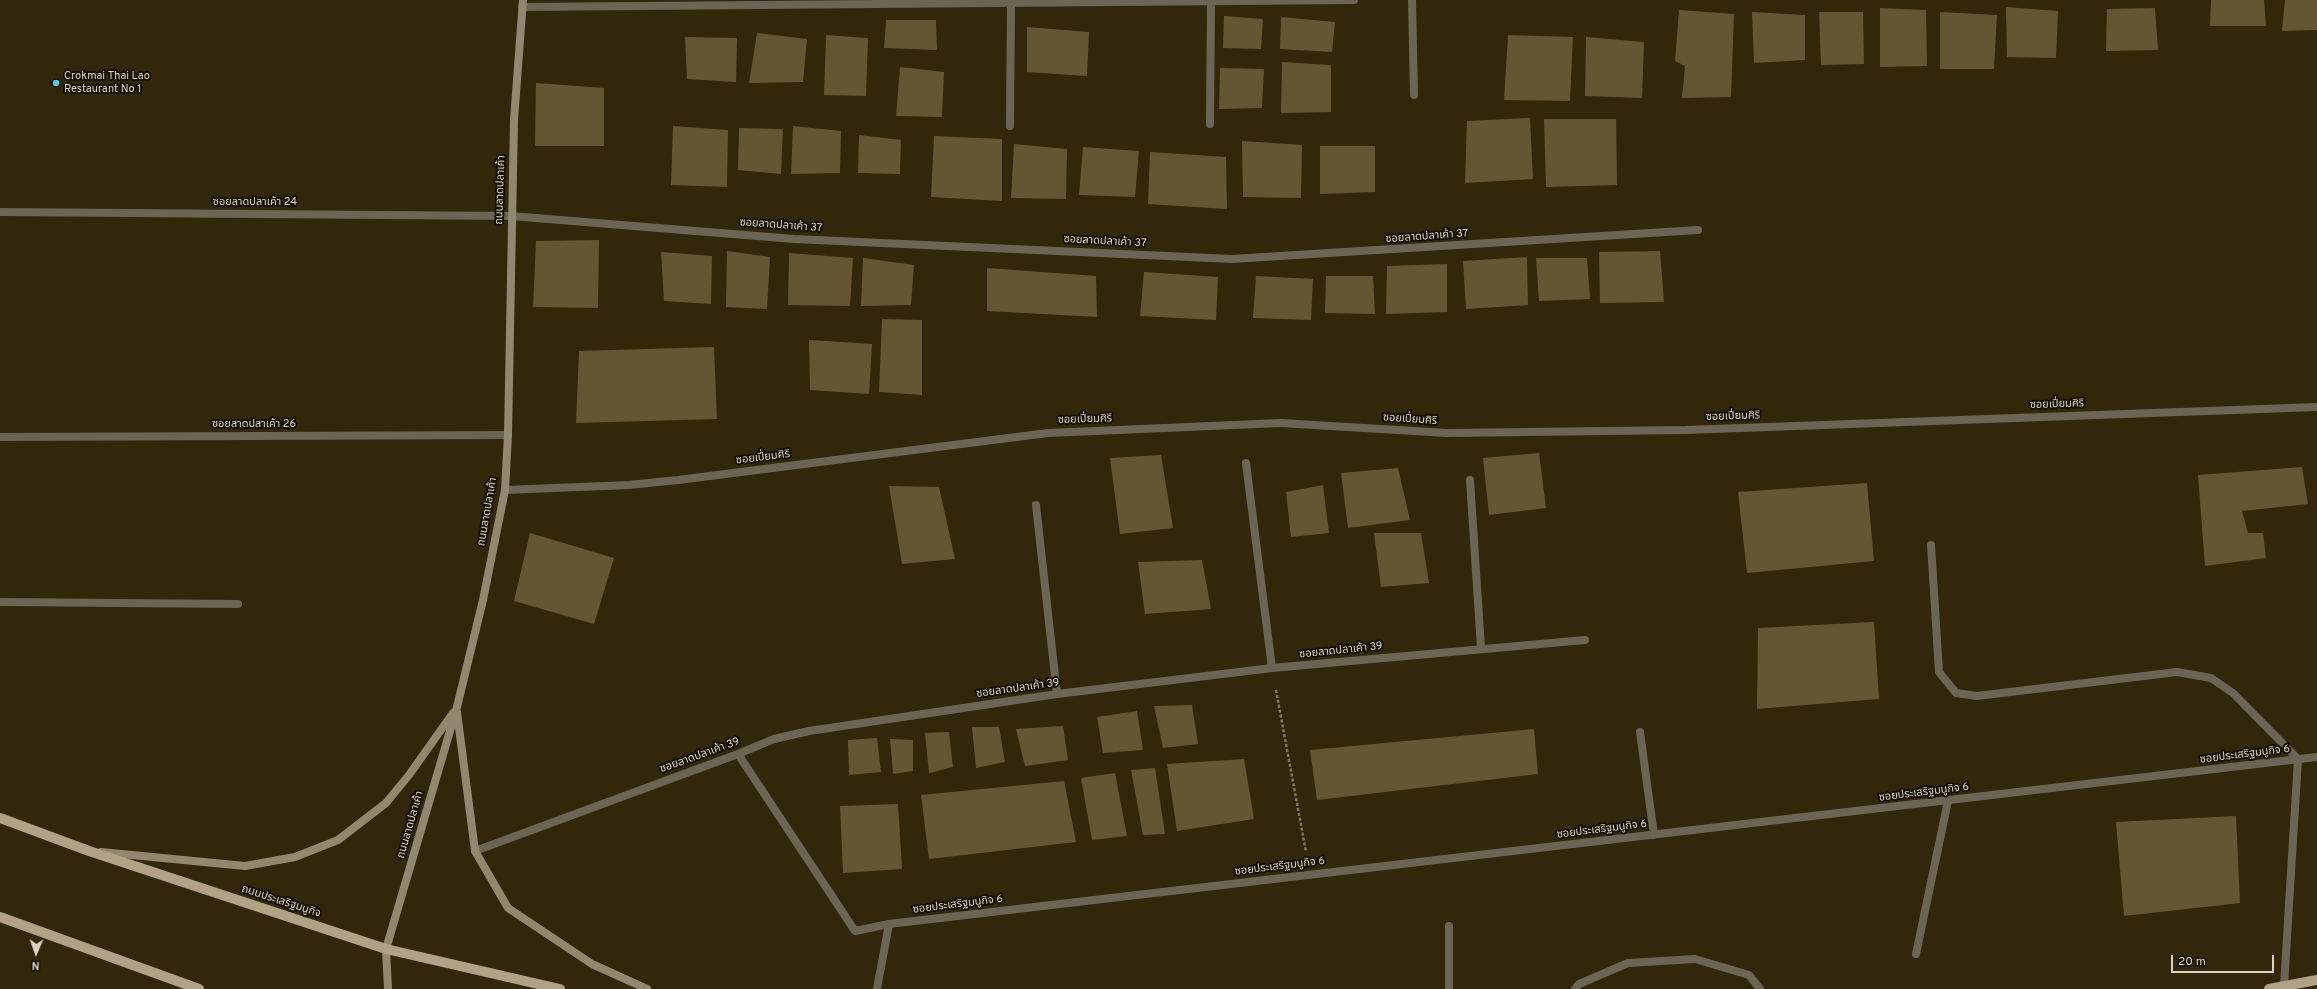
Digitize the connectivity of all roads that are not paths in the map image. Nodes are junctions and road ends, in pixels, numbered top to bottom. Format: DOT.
graph roads {
  1 [pos="1354,0"];
  2 [pos="1412,0"];
  3 [pos="1211,2"];
  4 [pos="523,4"];
  5 [pos="1011,4"];
  6 [pos="1414,95"];
  7 [pos="1210,124"];
  8 [pos="1010,126"];
  9 [pos="0,212"];
  10 [pos="511,216"];
  11 [pos="1698,230"];
  12 [pos="2317,407"];
  13 [pos="508,434"];
  14 [pos="0,437"];
  15 [pos="1246,463"];
  16 [pos="1470,480"];
  17 [pos="505,490"];
  18 [pos="1036,505"];
  19 [pos="1931,545"];
  20 [pos="0,602"];
  21 [pos="238,604"];
  22 [pos="1585,640"];
  23 [pos="1480,648"];
  24 [pos="1272,668"];
  25 [pos="1057,694"];
  26 [pos="457,707"];
  27 [pos="1640,732"];
  28 [pos="738,754"];
  29 [pos="2317,757"];
  30 [pos="2298,759"];
  31 [pos="1948,801"];
  32 [pos="0,818"];
  33 [pos="1654,835"];
  34 [pos="89,851"];
  35 [pos="475,851"];
  36 [pos="0,917"];
  37 [pos="889,924"];
  38 [pos="1449,926"];
  39 [pos="386,949"];
  40 [pos="1916,954"];
  41 [pos="2317,980"];
  42 [pos="182,986"];
  43 [pos="2284,986"];
  44 [pos="199,989"];
  45 [pos="388,989"];
  46 [pos="560,989"];
  47 [pos="647,989"];
  48 [pos="876,989"];
  49 [pos="1449,989"];
  50 [pos="1575,989"];
  51 [pos="1760,989"];
  52 [pos="2269,989"];
  1 -- 3 [label="street"];
  2 -- 6 [label="street"];
  3 -- 5 [label="street"];
  3 -- 7 [label="street"];
  4 -- 5 [label="street"];
  4 -- 10 [label="main road, ถนนลาดปลาเค้า"];
  5 -- 8 [label="street"];
  9 -- 10 [label="street, ซอยลาดปลาเค้า 24"];
  10 -- 11 [label="street, ซอยลาดปลาเค้า 37"];
  10 -- 13 [label="main road, ถนนลาดปลาเค้า"];
  12 -- 17 [label="street, ซอยเปี่ยมศิริ"];
  13 -- 14 [label="street, ซอยลาดปลาเค้า 26"];
  13 -- 17 [label="main road, ถนนลาดปลาเค้า"];
  15 -- 24 [label="street"];
  16 -- 23 [label="street"];
  17 -- 26 [label="main road, ถนนลาดปลาเค้า"];
  18 -- 25 [label="street"];
  19 -- 30 [label="street"];
  20 -- 21 [label="street"];
  22 -- 23 [label="street, ซอยลาดปลาเค้า 39"];
  23 -- 24 [label="street, ซอยลาดปลาเค้า 39"];
  24 -- 25 [label="street, ซอยลาดปลาเค้า 39"];
  25 -- 28 [label="street, ซอยลาดปลาเค้า 39"];
  26 -- 34 [label="main road"];
  26 -- 35 [label="main road"];
  26 -- 39 [label="main road, ถนนลาดปลาเค้า"];
  27 -- 33 [label="street"];
  28 -- 35 [label="street, ซอยลาดปลาเค้า 39"];
  28 -- 37 [label="street, ซอยประเสริฐมนูกิจ 6"];
  29 -- 30 [label="street, ซอยประเสริฐมนูกิจ 6"];
  30 -- 31 [label="street, ซอยประเสริฐมนูกิจ 6"];
  30 -- 43 [label="street"];
  31 -- 33 [label="street, ซอยประเสริฐมนูกิจ 6"];
  31 -- 40 [label="street"];
  32 -- 34 [label="main road, ถนนประเสริฐมนูกิจ"];
  33 -- 37 [label="street, ซอยประเสริฐมนูกิจ 6"];
  34 -- 39 [label="main road, ถนนประเสริฐมนูกิจ"];
  35 -- 47 [label="main road"];
  36 -- 42 [label="main road"];
  37 -- 48 [label="street"];
  38 -- 49 [label="street"];
  39 -- 45 [label="main road, ถนนลาดปลาเค้า"];
  39 -- 46 [label="main road, ถนนประเสริฐมนูกิจ"];
  41 -- 43 [label="main road"];
  42 -- 44 [label="main road"];
  43 -- 52 [label="main road"];
  50 -- 51 [label="street"];
}
